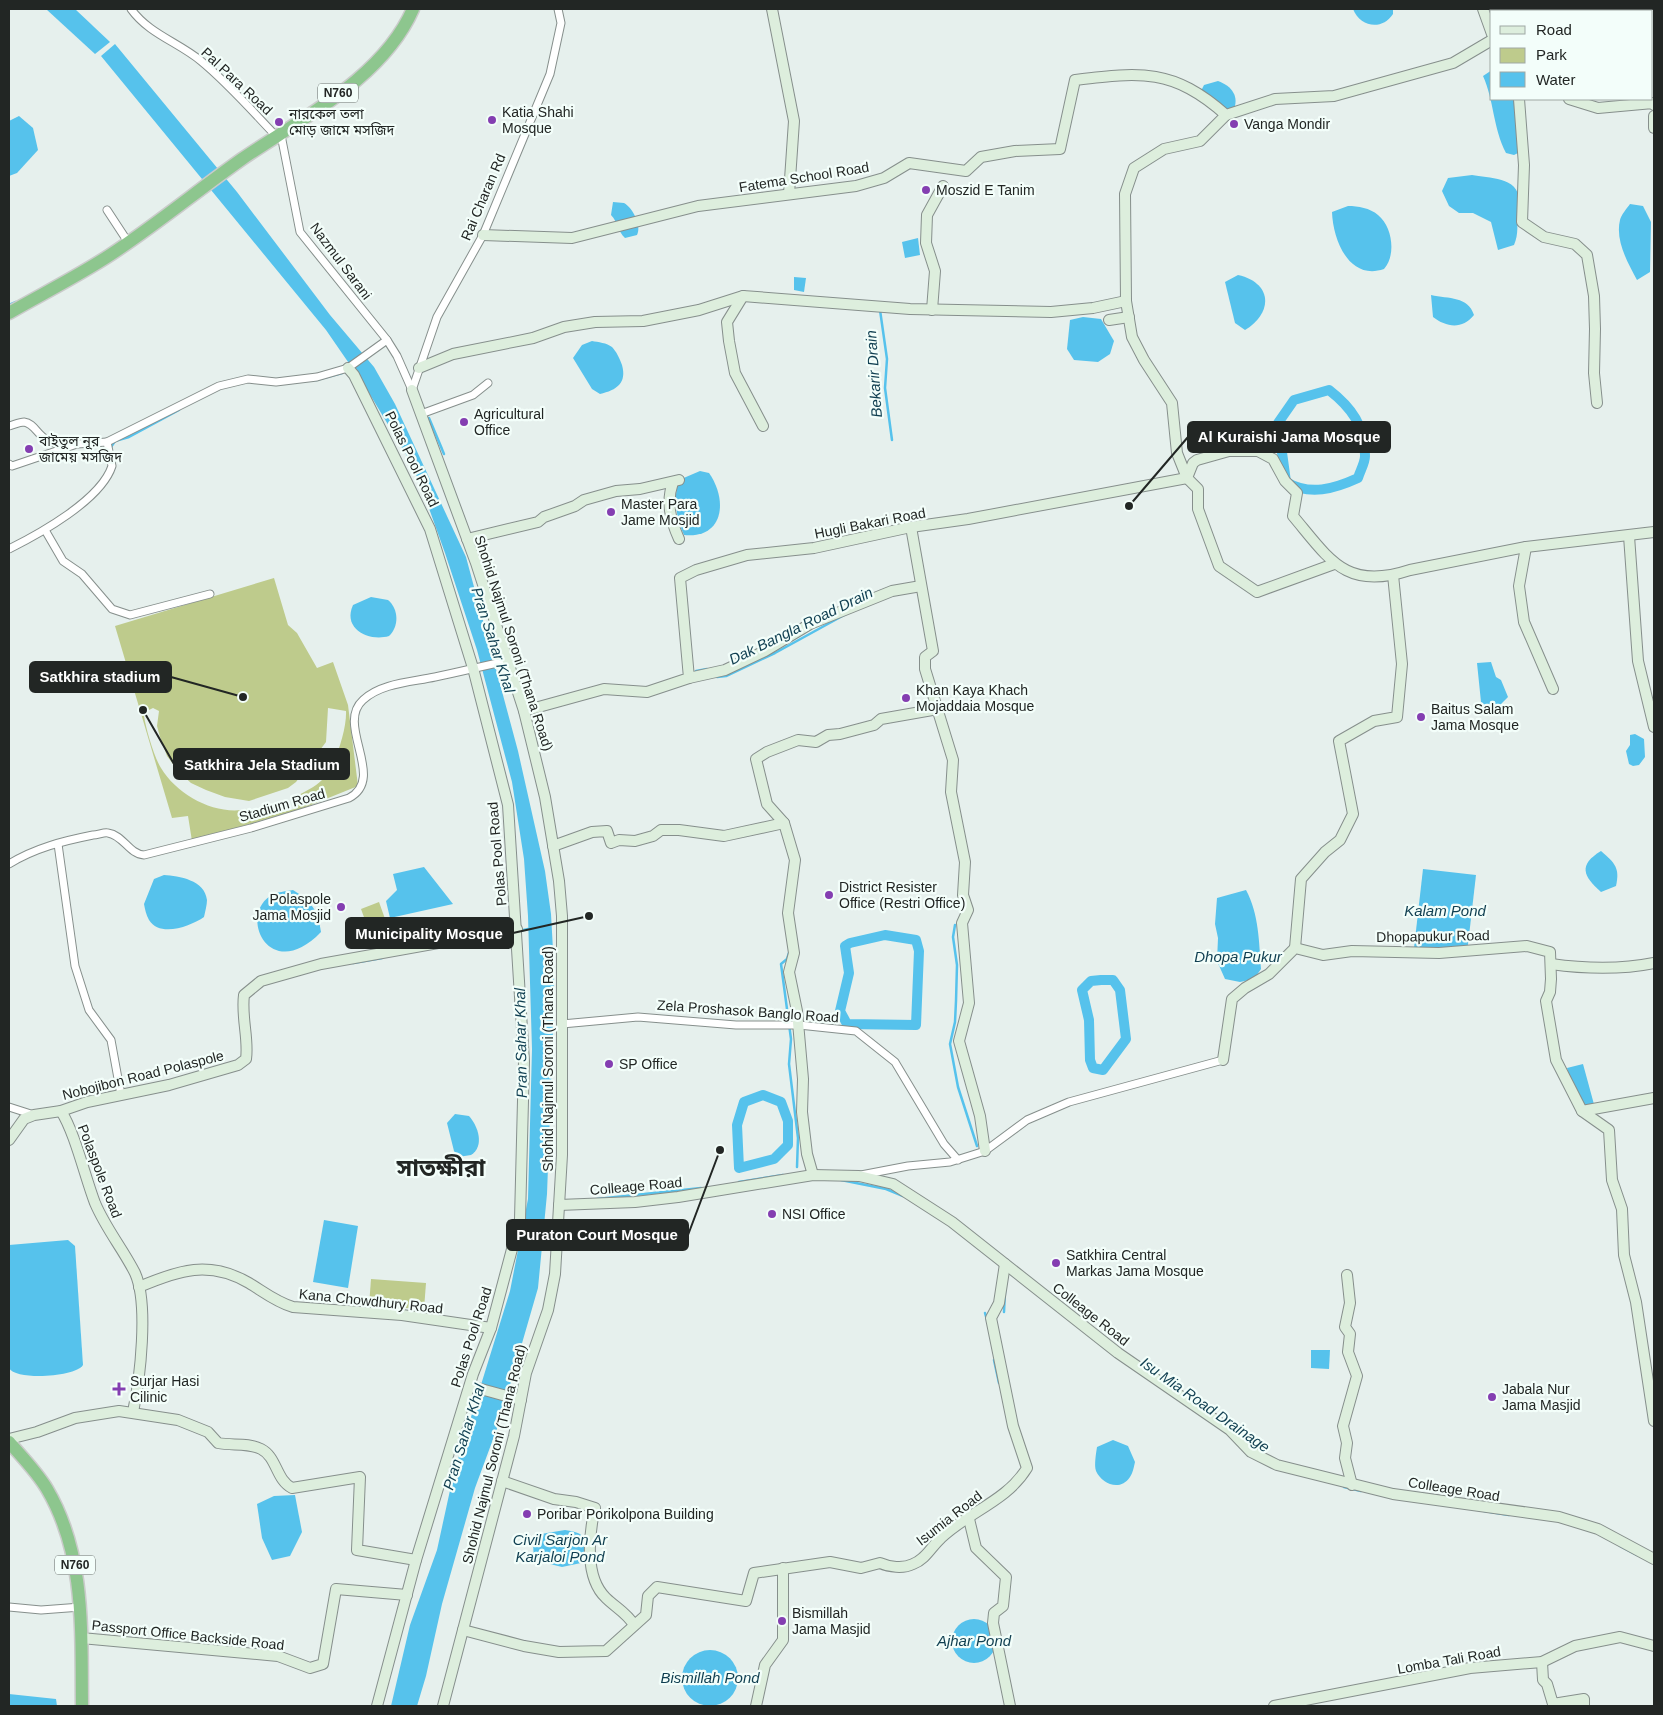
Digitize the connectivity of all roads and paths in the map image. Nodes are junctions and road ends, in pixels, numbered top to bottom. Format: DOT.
graph roads {
  1 [pos="131,9"];
  2 [pos="413,9"];
  3 [pos="558,9"];
  4 [pos="772,9"];
  5 [pos="1483,9"];
  6 [pos="1490,28"];
  7 [pos="1490,41"];
  8 [pos="1519,100"];
  9 [pos="1572,100"];
  10 [pos="1654,106"];
  11 [pos="1226,114"];
  12 [pos="1654,116"];
  13 [pos="1654,128"];
  14 [pos="279,136"];
  15 [pos="942,186"];
  16 [pos="789,194"];
  17 [pos="107,210"];
  18 [pos="483,235"];
  19 [pos="128,242"];
  20 [pos="743,296"];
  21 [pos="1126,301"];
  22 [pos="932,310"];
  23 [pos="9,313"];
  24 [pos="1129,316"];
  25 [pos="1109,320"];
  26 [pos="387,340"];
  27 [pos="348,368"];
  28 [pos="419,368"];
  29 [pos="488,383"];
  30 [pos="412,390"];
  31 [pos="1596,403"];
  32 [pos="421,414"];
  33 [pos="9,426"];
  34 [pos="763,426"];
  35 [pos="107,442"];
  36 [pos="76,444"];
  37 [pos="9,464"];
  38 [pos="1188,478"];
  39 [pos="911,526"];
  40 [pos="45,530"];
  41 [pos="1654,532"];
  42 [pos="1629,536"];
  43 [pos="467,539"];
  44 [pos="678,539"];
  45 [pos="1526,547"];
  46 [pos="9,549"];
  47 [pos="1334,564"];
  48 [pos="1393,575"];
  49 [pos="921,586"];
  50 [pos="210,594"];
  51 [pos="506,661"];
  52 [pos="473,668"];
  53 [pos="689,678"];
  54 [pos="1553,690"];
  55 [pos="938,709"];
  56 [pos="524,711"];
  57 [pos="1654,727"];
  58 [pos="784,823"];
  59 [pos="58,844"];
  60 [pos="553,846"];
  61 [pos="9,864"];
  62 [pos="517,929"];
  63 [pos="1295,948"];
  64 [pos="1654,963"];
  65 [pos="1551,964"];
  66 [pos="562,1024"];
  67 [pos="799,1025"];
  68 [pos="1223,1060"];
  69 [pos="121,1095"];
  70 [pos="1654,1098"];
  71 [pos="9,1107"];
  72 [pos="61,1111"];
  73 [pos="1582,1111"];
  74 [pos="34,1115"];
  75 [pos="9,1140"];
  76 [pos="985,1152"];
  77 [pos="958,1160"];
  78 [pos="813,1175"];
  79 [pos="858,1176"];
  80 [pos="559,1205"];
  81 [pos="1005,1264"];
  82 [pos="1347,1276"];
  83 [pos="139,1287"];
  84 [pos="491,1328"];
  85 [pos="470,1386"];
  86 [pos="521,1400"];
  87 [pos="133,1412"];
  88 [pos="1654,1421"];
  89 [pos="9,1440"];
  90 [pos="502,1481"];
  91 [pos="1352,1485"];
  92 [pos="969,1519"];
  93 [pos="1654,1559"];
  94 [pos="416,1560"];
  95 [pos="783,1568"];
  96 [pos="406,1595"];
  97 [pos="9,1607"];
  98 [pos="82,1607"];
  99 [pos="634,1625"];
  100 [pos="463,1630"];
  101 [pos="81,1638"];
  102 [pos="1654,1646"];
  103 [pos="1542,1662"];
  104 [pos="82,1706"];
  105 [pos="377,1706"];
  106 [pos="443,1706"];
  107 [pos="756,1706"];
  108 [pos="1010,1706"];
  109 [pos="1274,1706"];
  110 [pos="1584,1706"];
  1 -- 14 [label="street, Pal Para Road"];
  2 -- 14 [label="highway, N760"];
  3 -- 18 [label="street, Rai Charan Rd"];
  4 -- 16 [label="street"];
  5 -- 6 [label="street"];
  7 -- 11 [label="street"];
  8 -- 31 [label="street"];
  9 -- 10 [label="street"];
  11 -- 16 [label="street, Fatema School Road"];
  11 -- 21 [label="street"];
  12 -- 13 [label="street"];
  14 -- 19 [label="highway, N760"];
  14 -- 26 [label="street, Nazmul Sarani"];
  15 -- 22 [label="street"];
  16 -- 18 [label="street, Fatema School Road"];
  17 -- 19 [label="street"];
  18 -- 28 [label="street, Rai Charan Rd"];
  19 -- 23 [label="highway, N760"];
  20 -- 22 [label="street"];
  20 -- 28 [label="street"];
  20 -- 34 [label="street"];
  21 -- 22 [label="street"];
  21 -- 24 [label="street"];
  24 -- 25 [label="street"];
  24 -- 38 [label="street"];
  26 -- 27 [label="street"];
  26 -- 30 [label="street, Nazmul Sarani"];
  27 -- 35 [label="street"];
  27 -- 52 [label="street, Polas Pool Road"];
  28 -- 30 [label="street, Rai Charan Rd"];
  29 -- 32 [label="street"];
  30 -- 32 [label="street, Shohid Najmul Soroni (Thana Road)"];
  32 -- 43 [label="street, Shohid Najmul Soroni (Thana Road)"];
  33 -- 36 [label="street"];
  35 -- 36 [label="street"];
  35 -- 40 [label="street"];
  36 -- 37 [label="street"];
  38 -- 39 [label="street, Hugli Bakari Road"];
  38 -- 47 [label="street"];
  38 -- 47 [label="street"];
  39 -- 49 [label="street"];
  39 -- 53 [label="street, Hugli Bakari Road"];
  40 -- 46 [label="street"];
  40 -- 50 [label="street"];
  41 -- 42 [label="street"];
  42 -- 45 [label="street"];
  42 -- 57 [label="street"];
  43 -- 44 [label="street"];
  43 -- 51 [label="street, Shohid Najmul Soroni (Thana Road)"];
  45 -- 48 [label="street"];
  45 -- 54 [label="street"];
  47 -- 48 [label="street"];
  48 -- 63 [label="street"];
  49 -- 53 [label="street"];
  49 -- 55 [label="street"];
  51 -- 52 [label="street, Stadium Road"];
  51 -- 56 [label="street, Shohid Najmul Soroni (Thana Road)"];
  52 -- 59 [label="street, Stadium Road"];
  52 -- 62 [label="street, Polas Pool Road"];
  53 -- 56 [label="street"];
  55 -- 58 [label="street"];
  55 -- 76 [label="street"];
  56 -- 60 [label="street, Shohid Najmul Soroni (Thana Road)"];
  58 -- 60 [label="street"];
  58 -- 67 [label="street"];
  59 -- 61 [label="street, Stadium Road"];
  59 -- 69 [label="street"];
  60 -- 66 [label="street, Shohid Najmul Soroni (Thana Road)"];
  62 -- 69 [label="street, Nobojibon Road Polaspole"];
  62 -- 84 [label="street, Polas Pool Road"];
  63 -- 65 [label="street, Dhopapukur Road"];
  63 -- 68 [label="street"];
  64 -- 65 [label="street"];
  65 -- 73 [label="street"];
  66 -- 67 [label="street, Zela Proshasok Banglo Road"];
  66 -- 80 [label="street, Shohid Najmul Soroni (Thana Road)"];
  67 -- 77 [label="street, Zela Proshasok Banglo Road"];
  67 -- 78 [label="street"];
  68 -- 76 [label="street"];
  69 -- 72 [label="street, Nobojibon Road Polaspole"];
  70 -- 73 [label="street"];
  71 -- 74 [label="street"];
  72 -- 74 [label="street, Nobojibon Road Polaspole"];
  72 -- 83 [label="street, Polaspole Road"];
  73 -- 88 [label="street"];
  74 -- 75 [label="street"];
  76 -- 77 [label="street"];
  77 -- 79 [label="street"];
  78 -- 79 [label="street, Colleage Road"];
  78 -- 80 [label="street, Colleage Road"];
  79 -- 81 [label="street, Colleage Road"];
  80 -- 86 [label="street, Shohid Najmul Soroni (Thana Road)"];
  81 -- 91 [label="street, Colleage Road"];
  81 -- 92 [label="street, Isumia Road"];
  82 -- 91 [label="street"];
  83 -- 84 [label="street, Kana Chowdhury Road"];
  83 -- 87 [label="street, Polaspole Road"];
  84 -- 85 [label="street, Polas Pool Road"];
  85 -- 86 [label="street"];
  85 -- 94 [label="street, Polas Pool Road"];
  86 -- 90 [label="street, Shohid Najmul Soroni (Thana Road)"];
  87 -- 89 [label="street"];
  87 -- 94 [label="street"];
  89 -- 98 [label="highway, N760"];
  90 -- 99 [label="street"];
  90 -- 100 [label="street, Shohid Najmul Soroni (Thana Road)"];
  91 -- 93 [label="street, Colleage Road"];
  92 -- 95 [label="street, Isumia Road"];
  92 -- 108 [label="street"];
  94 -- 96 [label="street, Polas Pool Road"];
  95 -- 99 [label="street, Isumia Road"];
  95 -- 107 [label="street"];
  96 -- 101 [label="street, Passport Office Backside Road"];
  96 -- 105 [label="street, Polas Pool Road"];
  97 -- 98 [label="street"];
  98 -- 101 [label="highway, N760"];
  99 -- 100 [label="street"];
  100 -- 106 [label="street, Shohid Najmul Soroni (Thana Road)"];
  101 -- 104 [label="highway, N760"];
  102 -- 103 [label="street, Lomba Tali Road"];
  103 -- 109 [label="street, Lomba Tali Road"];
  103 -- 110 [label="street"];
}
